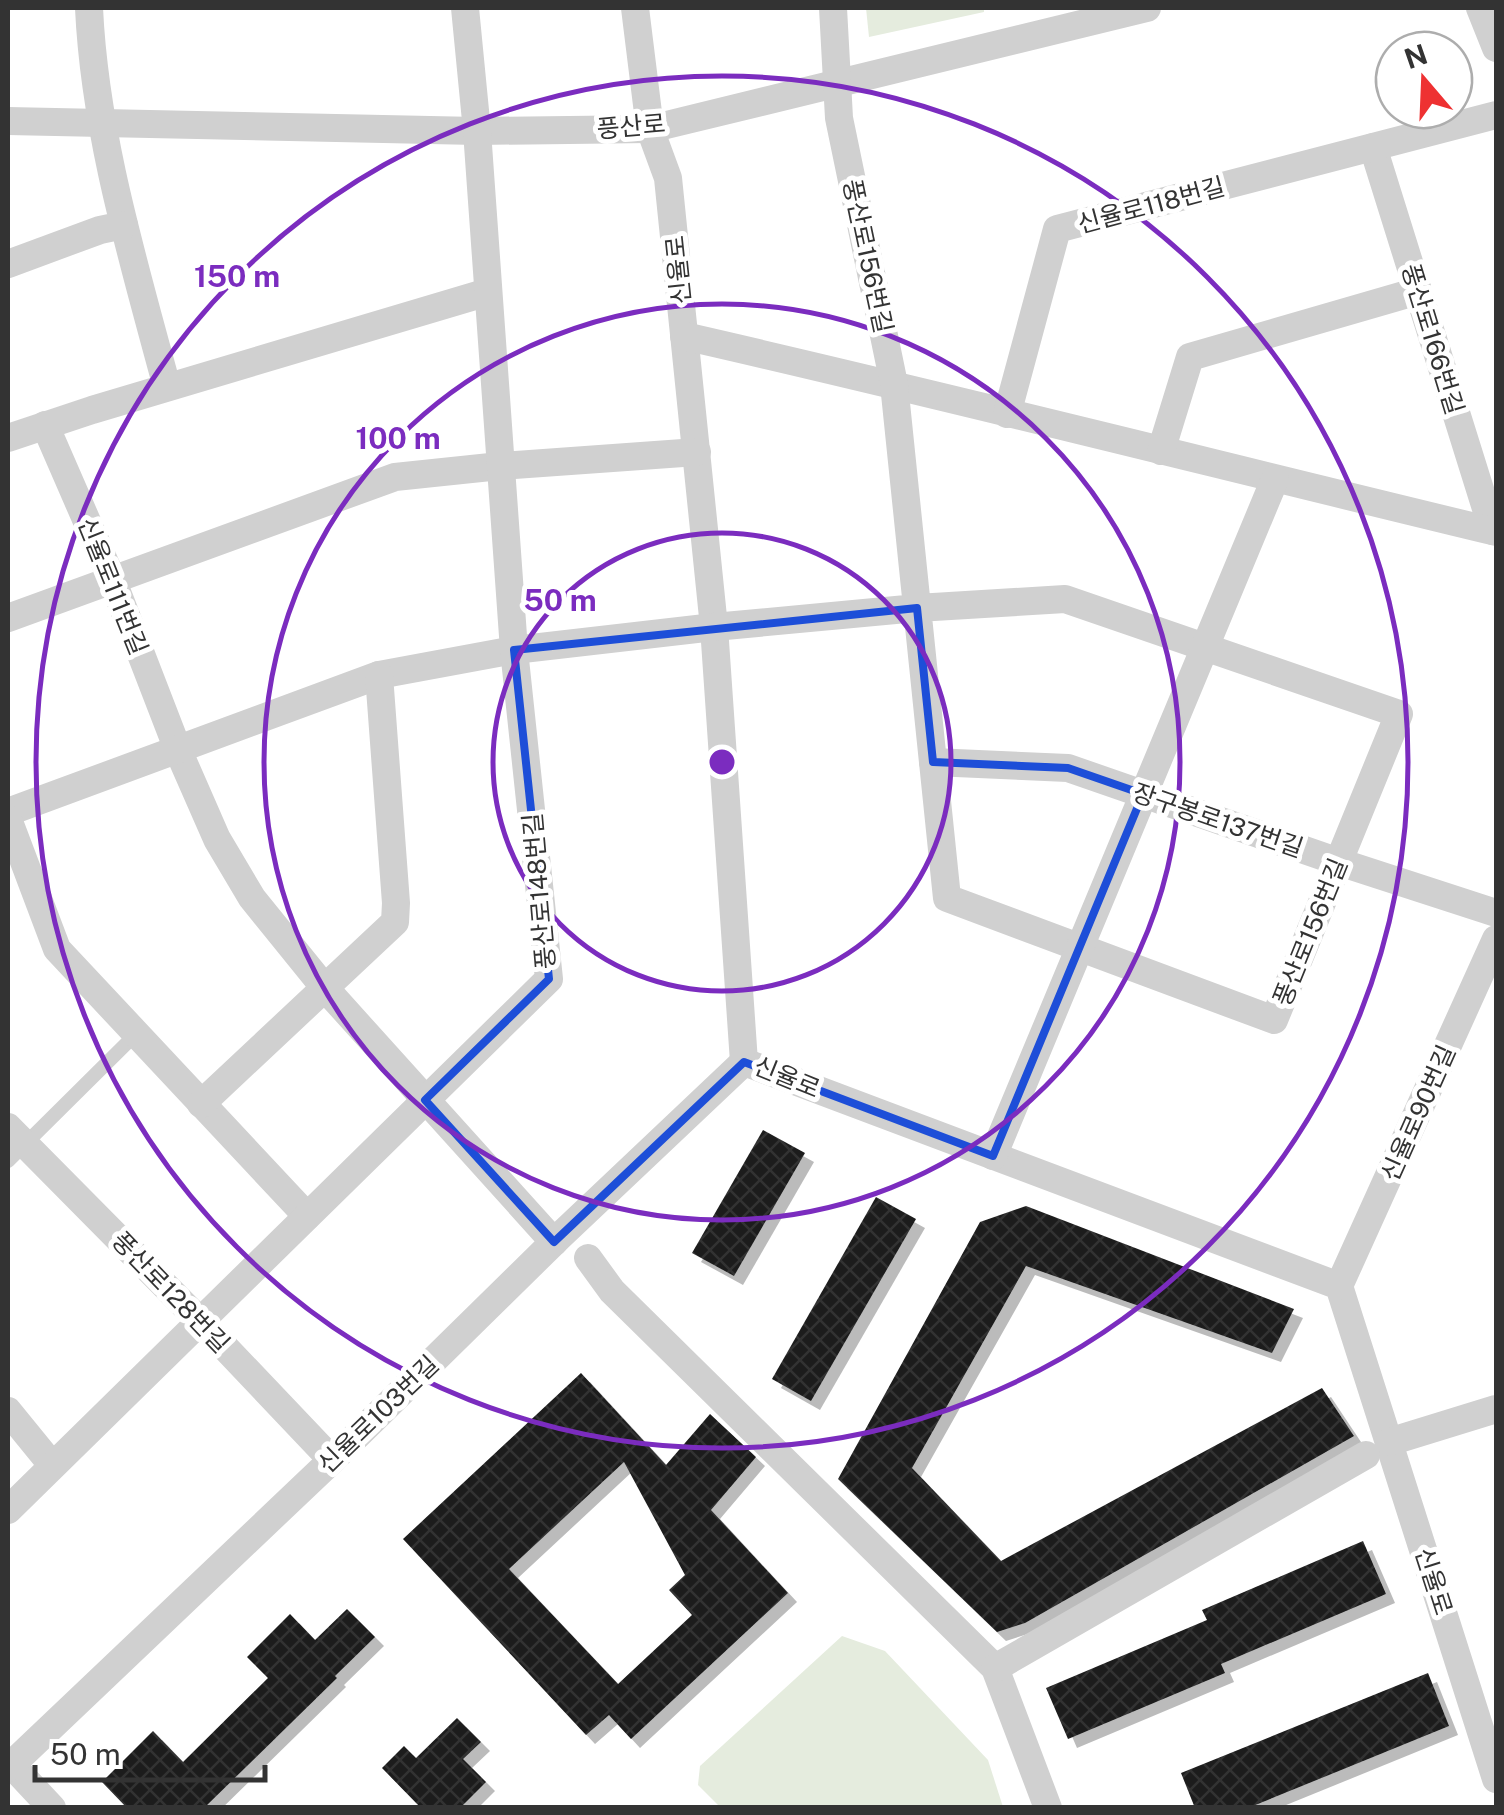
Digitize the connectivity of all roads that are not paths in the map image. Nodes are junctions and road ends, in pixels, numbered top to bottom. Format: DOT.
graph roads {
  1 [pos="88,8"];
  2 [pos="465,8"];
  3 [pos="635,8"];
  4 [pos="832,8"];
  5 [pos="1146,8"];
  6 [pos="1480,8"];
  7 [pos="1496,48"];
  8 [pos="835,82"];
  9 [pos="1496,114"];
  10 [pos="8,122"];
  11 [pos="102,125"];
  12 [pos="650,129"];
  13 [pos="477,132"];
  14 [pos="1374,146"];
  15 [pos="124,225"];
  16 [pos="8,264"];
  17 [pos="1418,290"];
  18 [pos="488,292"];
  19 [pos="684,336"];
  20 [pos="894,384"];
  21 [pos="167,388"];
  22 [pos="1007,414"];
  23 [pos="44,425"];
  24 [pos="8,438"];
  25 [pos="1161,451"];
  26 [pos="696,452"];
  27 [pos="500,466"];
  28 [pos="1275,479"];
  29 [pos="1495,532"];
  30 [pos="112,579"];
  31 [pos="916,608"];
  32 [pos="8,618"];
  33 [pos="714,627"];
  34 [pos="1205,647"];
  35 [pos="514,650"];
  36 [pos="378,675"];
  37 [pos="178,750"];
  38 [pos="933,762"];
  39 [pos="1144,794"];
  40 [pos="8,816"];
  41 [pos="1338,862"];
  42 [pos="1496,913"];
  43 [pos="1496,939"];
  44 [pos="1080,948"];
  45 [pos="324,987"];
  46 [pos="136,1034"];
  47 [pos="744,1062"];
  48 [pos="425,1100"];
  49 [pos="201,1104"];
  50 [pos="13,1144"];
  51 [pos="993,1156"];
  52 [pos="307,1216"];
  53 [pos="554,1242"];
  54 [pos="588,1258"];
  55 [pos="1340,1286"];
  56 [pos="200,1321"];
  57 [pos="1496,1409"];
  58 [pos="8,1412"];
  59 [pos="1378,1448"];
  60 [pos="332,1460"];
  61 [pos="52,1466"];
  62 [pos="8,1510"];
  63 [pos="995,1668"];
  64 [pos="8,1765"];
  65 [pos="1496,1778"];
  66 [pos="52,1808"];
  67 [pos="1048,1808"];
  1 -- 11 [label="street"];
  2 -- 13 [label="street, 풍산로148번길"];
  3 -- 12 [label="street, 신율로"];
  4 -- 8 [label="street, 풍산로156번길"];
  5 -- 8 [label="street, 풍산로"];
  6 -- 7 [label="street"];
  8 -- 12 [label="street, 풍산로"];
  8 -- 20 [label="street, 풍산로156번길"];
  9 -- 14 [label="street"];
  10 -- 11 [label="street, 풍산로"];
  11 -- 13 [label="street, 풍산로"];
  11 -- 15 [label="street"];
  12 -- 13 [label="street, 풍산로"];
  12 -- 19 [label="street, 신율로"];
  13 -- 18 [label="street, 풍산로148번길"];
  14 -- 17 [label="street, 풍산로166번길"];
  14 -- 22 [label="street, 신율로118번길"];
  15 -- 16 [label="street"];
  15 -- 21 [label="street"];
  17 -- 25 [label="street"];
  17 -- 29 [label="street, 풍산로166번길"];
  18 -- 21 [label="street"];
  18 -- 27 [label="street, 풍산로148번길"];
  19 -- 20 [label="street"];
  19 -- 26 [label="street, 신율로"];
  20 -- 22 [label="street"];
  20 -- 31 [label="street, 풍산로156번길"];
  21 -- 23 [label="street"];
  22 -- 25 [label="street"];
  23 -- 24 [label="street"];
  23 -- 30 [label="street, 신율로111번길"];
  25 -- 28 [label="street"];
  26 -- 27 [label="street"];
  26 -- 33 [label="street, 신율로"];
  27 -- 30 [label="street"];
  27 -- 35 [label="street, 풍산로148번길"];
  28 -- 29 [label="street"];
  28 -- 34 [label="street"];
  30 -- 32 [label="street"];
  30 -- 37 [label="street, 신율로111번길"];
  31 -- 33 [label="street"];
  31 -- 34 [label="street, 풍산로156번길"];
  31 -- 38 [label="street, 풍산로156번길"];
  33 -- 35 [label="street"];
  33 -- 47 [label="street, 신율로"];
  34 -- 39 [label="street"];
  34 -- 41 [label="street, 풍산로156번길"];
  35 -- 36 [label="street"];
  35 -- 48 [label="street, 풍산로148번길"];
  36 -- 37 [label="street"];
  36 -- 45 [label="street"];
  37 -- 40 [label="street"];
  37 -- 45 [label="street, 신율로111번길"];
  38 -- 39 [label="street, 장구봉로137번길"];
  38 -- 44 [label="street, 풍산로156번길"];
  39 -- 41 [label="street, 장구봉로137번길"];
  39 -- 44 [label="street"];
  40 -- 46 [label="street"];
  41 -- 42 [label="street, 장구봉로137번길"];
  41 -- 44 [label="street, 풍산로156번길"];
  43 -- 55 [label="street, 신율로90번길"];
  44 -- 51 [label="street"];
  45 -- 48 [label="street, 신율로111번길"];
  45 -- 49 [label="street"];
  46 -- 49 [label="street"];
  46 -- 50 [label="lane"];
  47 -- 51 [label="street, 신율로"];
  47 -- 53 [label="street, 신율로103번길"];
  48 -- 52 [label="street, 풍산로148번길"];
  48 -- 53 [label="street, 신율로111번길"];
  49 -- 52 [label="street"];
  50 -- 56 [label="street, 풍산로128번길"];
  51 -- 55 [label="street, 신율로"];
  52 -- 56 [label="street, 풍산로148번길"];
  53 -- 60 [label="street, 신율로103번길"];
  54 -- 63 [label="street"];
  55 -- 59 [label="street, 신율로"];
  56 -- 60 [label="street, 풍산로128번길"];
  56 -- 61 [label="street, 풍산로148번길"];
  57 -- 59 [label="street"];
  58 -- 61 [label="street"];
  59 -- 63 [label="street"];
  59 -- 65 [label="street, 신율로"];
  60 -- 64 [label="street, 신율로103번길"];
  61 -- 62 [label="street, 풍산로148번길"];
  63 -- 67 [label="street"];
  64 -- 66 [label="street"];
}
